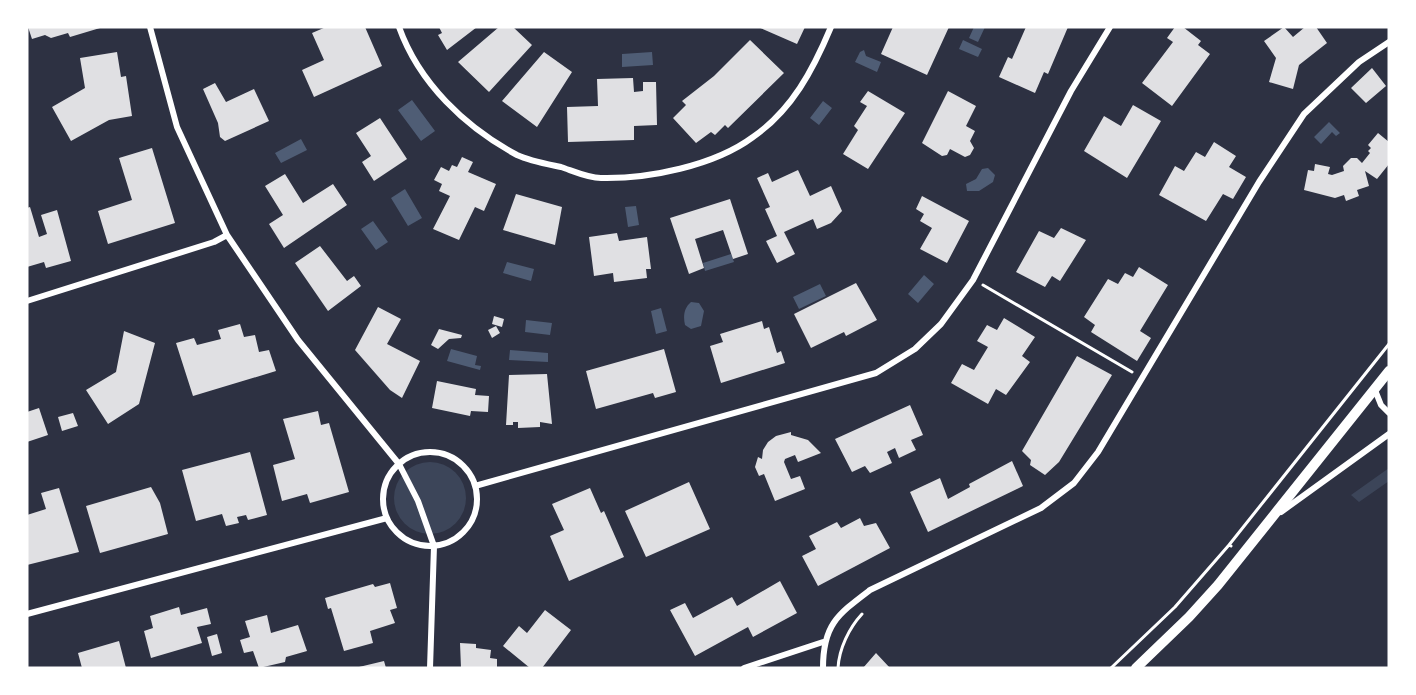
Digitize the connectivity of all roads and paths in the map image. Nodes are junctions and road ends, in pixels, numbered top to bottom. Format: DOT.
graph roads {
  1 [pos="150,27"];
  2 [pos="399,27"];
  3 [pos="831,27"];
  4 [pos="1110,27"];
  5 [pos="1389,42"];
  6 [pos="227,235"];
  7 [pos="973,280"];
  8 [pos="27,301"];
  9 [pos="1389,371"];
  10 [pos="1142,378"];
  11 [pos="1375,390"];
  12 [pos="1389,413"];
  13 [pos="1389,434"];
  14 [pos="399,464"];
  15 [pos="475,486"];
  16 [pos="387,518"];
  17 [pos="1271,520"];
  18 [pos="1229,545"];
  19 [pos="434,546"];
  20 [pos="866,609"];
  21 [pos="27,614"];
  22 [pos="823,642"];
  23 [pos="430,668"];
  24 [pos="744,668"];
  25 [pos="823,668"];
  26 [pos="838,668"];
  27 [pos="1111,668"];
  28 [pos="1136,668"];
  1 -- 6 [label="street"];
  2 -- 3 [label="street"];
  4 -- 7 [label="street"];
  5 -- 10 [label="street"];
  6 -- 8 [label="street"];
  6 -- 14 [label="street"];
  7 -- 10 [label="path"];
  7 -- 15 [label="street"];
  9 -- 11 [label="street"];
  10 -- 22 [label="street"];
  11 -- 12 [label="street"];
  11 -- 17 [label="street"];
  13 -- 17 [label="street"];
  14 -- 15 [label="street"];
  14 -- 16 [label="street"];
  14 -- 19 [label="street"];
  15 -- 19 [label="street"];
  16 -- 19 [label="street"];
  16 -- 21 [label="street"];
  17 -- 28 [label="street"];
  18 -- 27 [label="path"];
  19 -- 23 [label="street"];
  20 -- 26 [label="path"];
  22 -- 24 [label="street"];
  22 -- 25 [label="street"];
}
